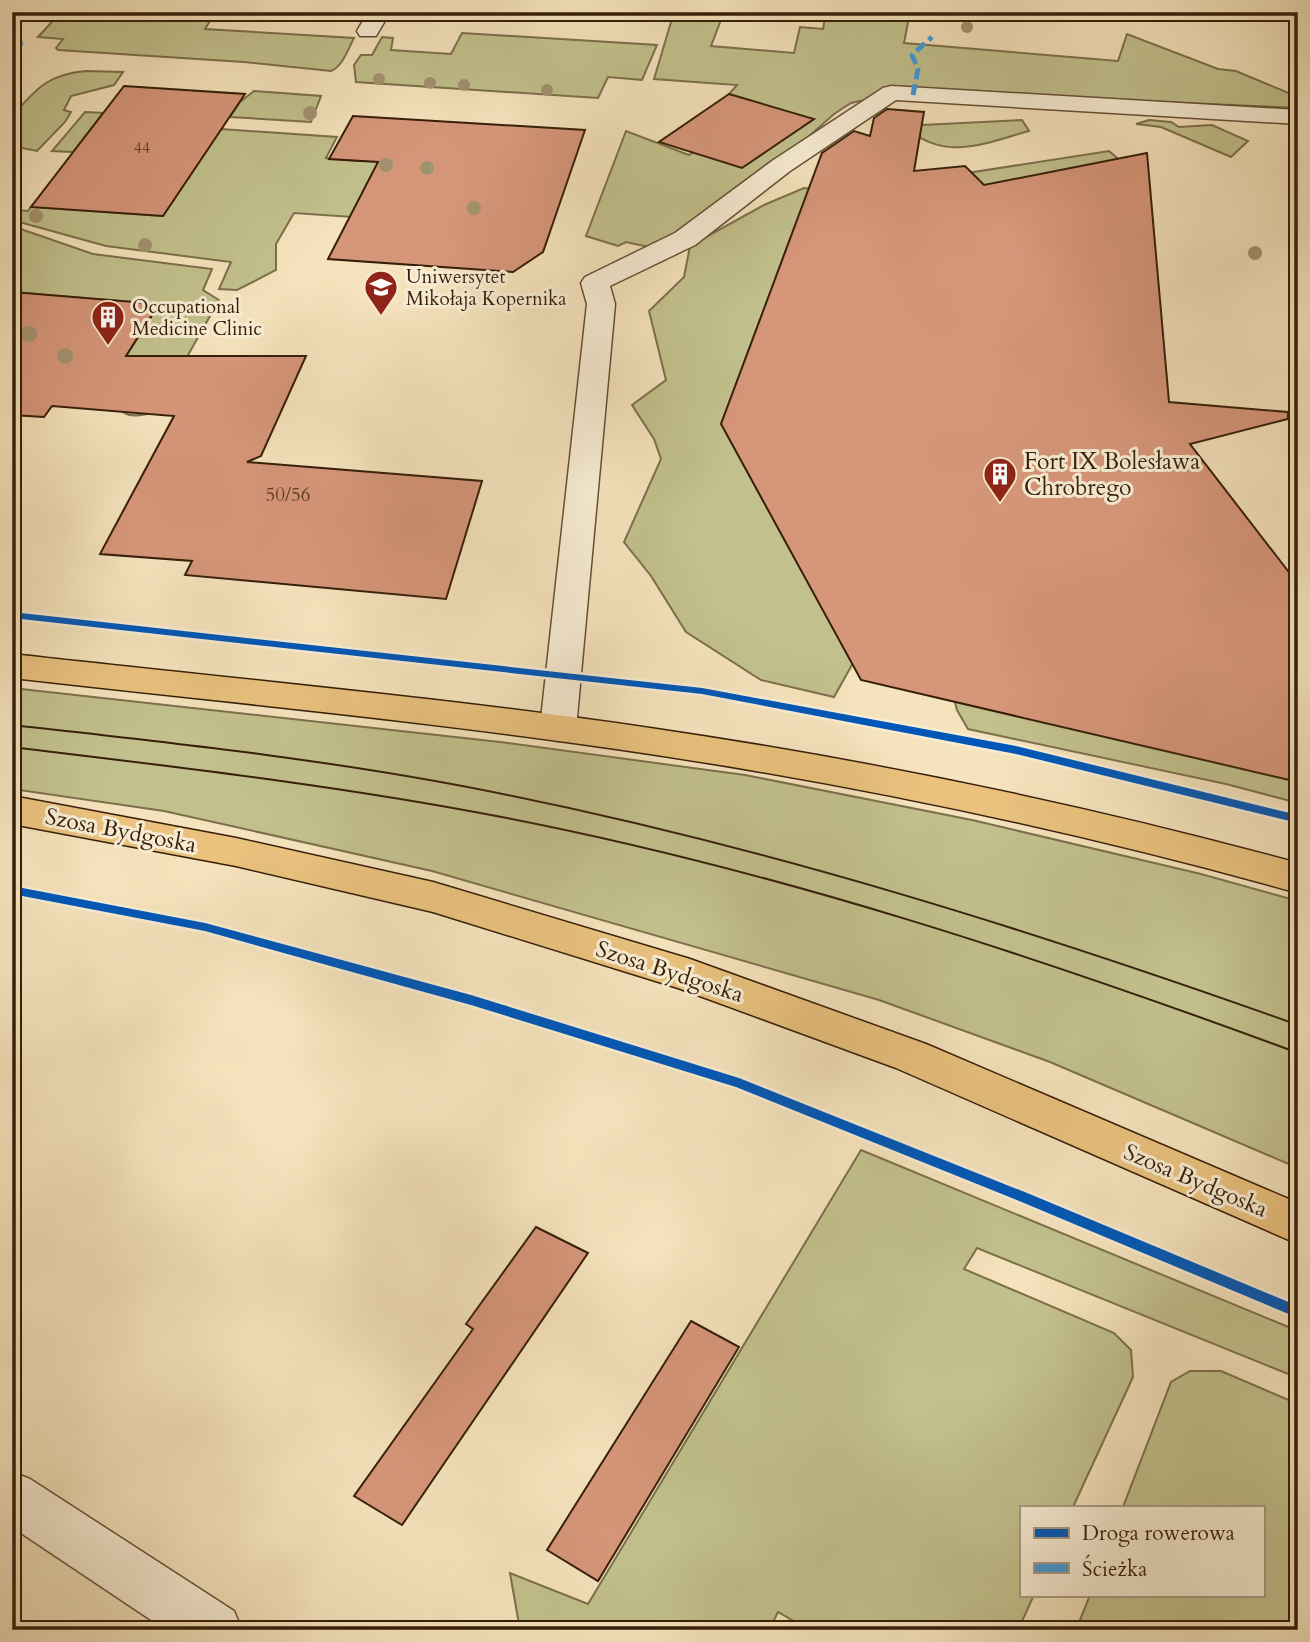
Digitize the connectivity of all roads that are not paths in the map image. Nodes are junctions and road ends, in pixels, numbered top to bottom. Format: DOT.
graph roads {
  1 [pos="1298,117"];
  2 [pos="12,666"];
  3 [pos="558,728"];
  4 [pos="12,810"];
  5 [pos="1298,878"];
  6 [pos="1298,1224"];
  7 [pos="12,1497"];
  8 [pos="215,1630"];
  1 -- 3 [label="street"];
  2 -- 3 [label="main road"];
  3 -- 5 [label="main road"];
  4 -- 6 [label="main road, Szosa Bydgoska"];
  7 -- 8 [label="street"];
}
